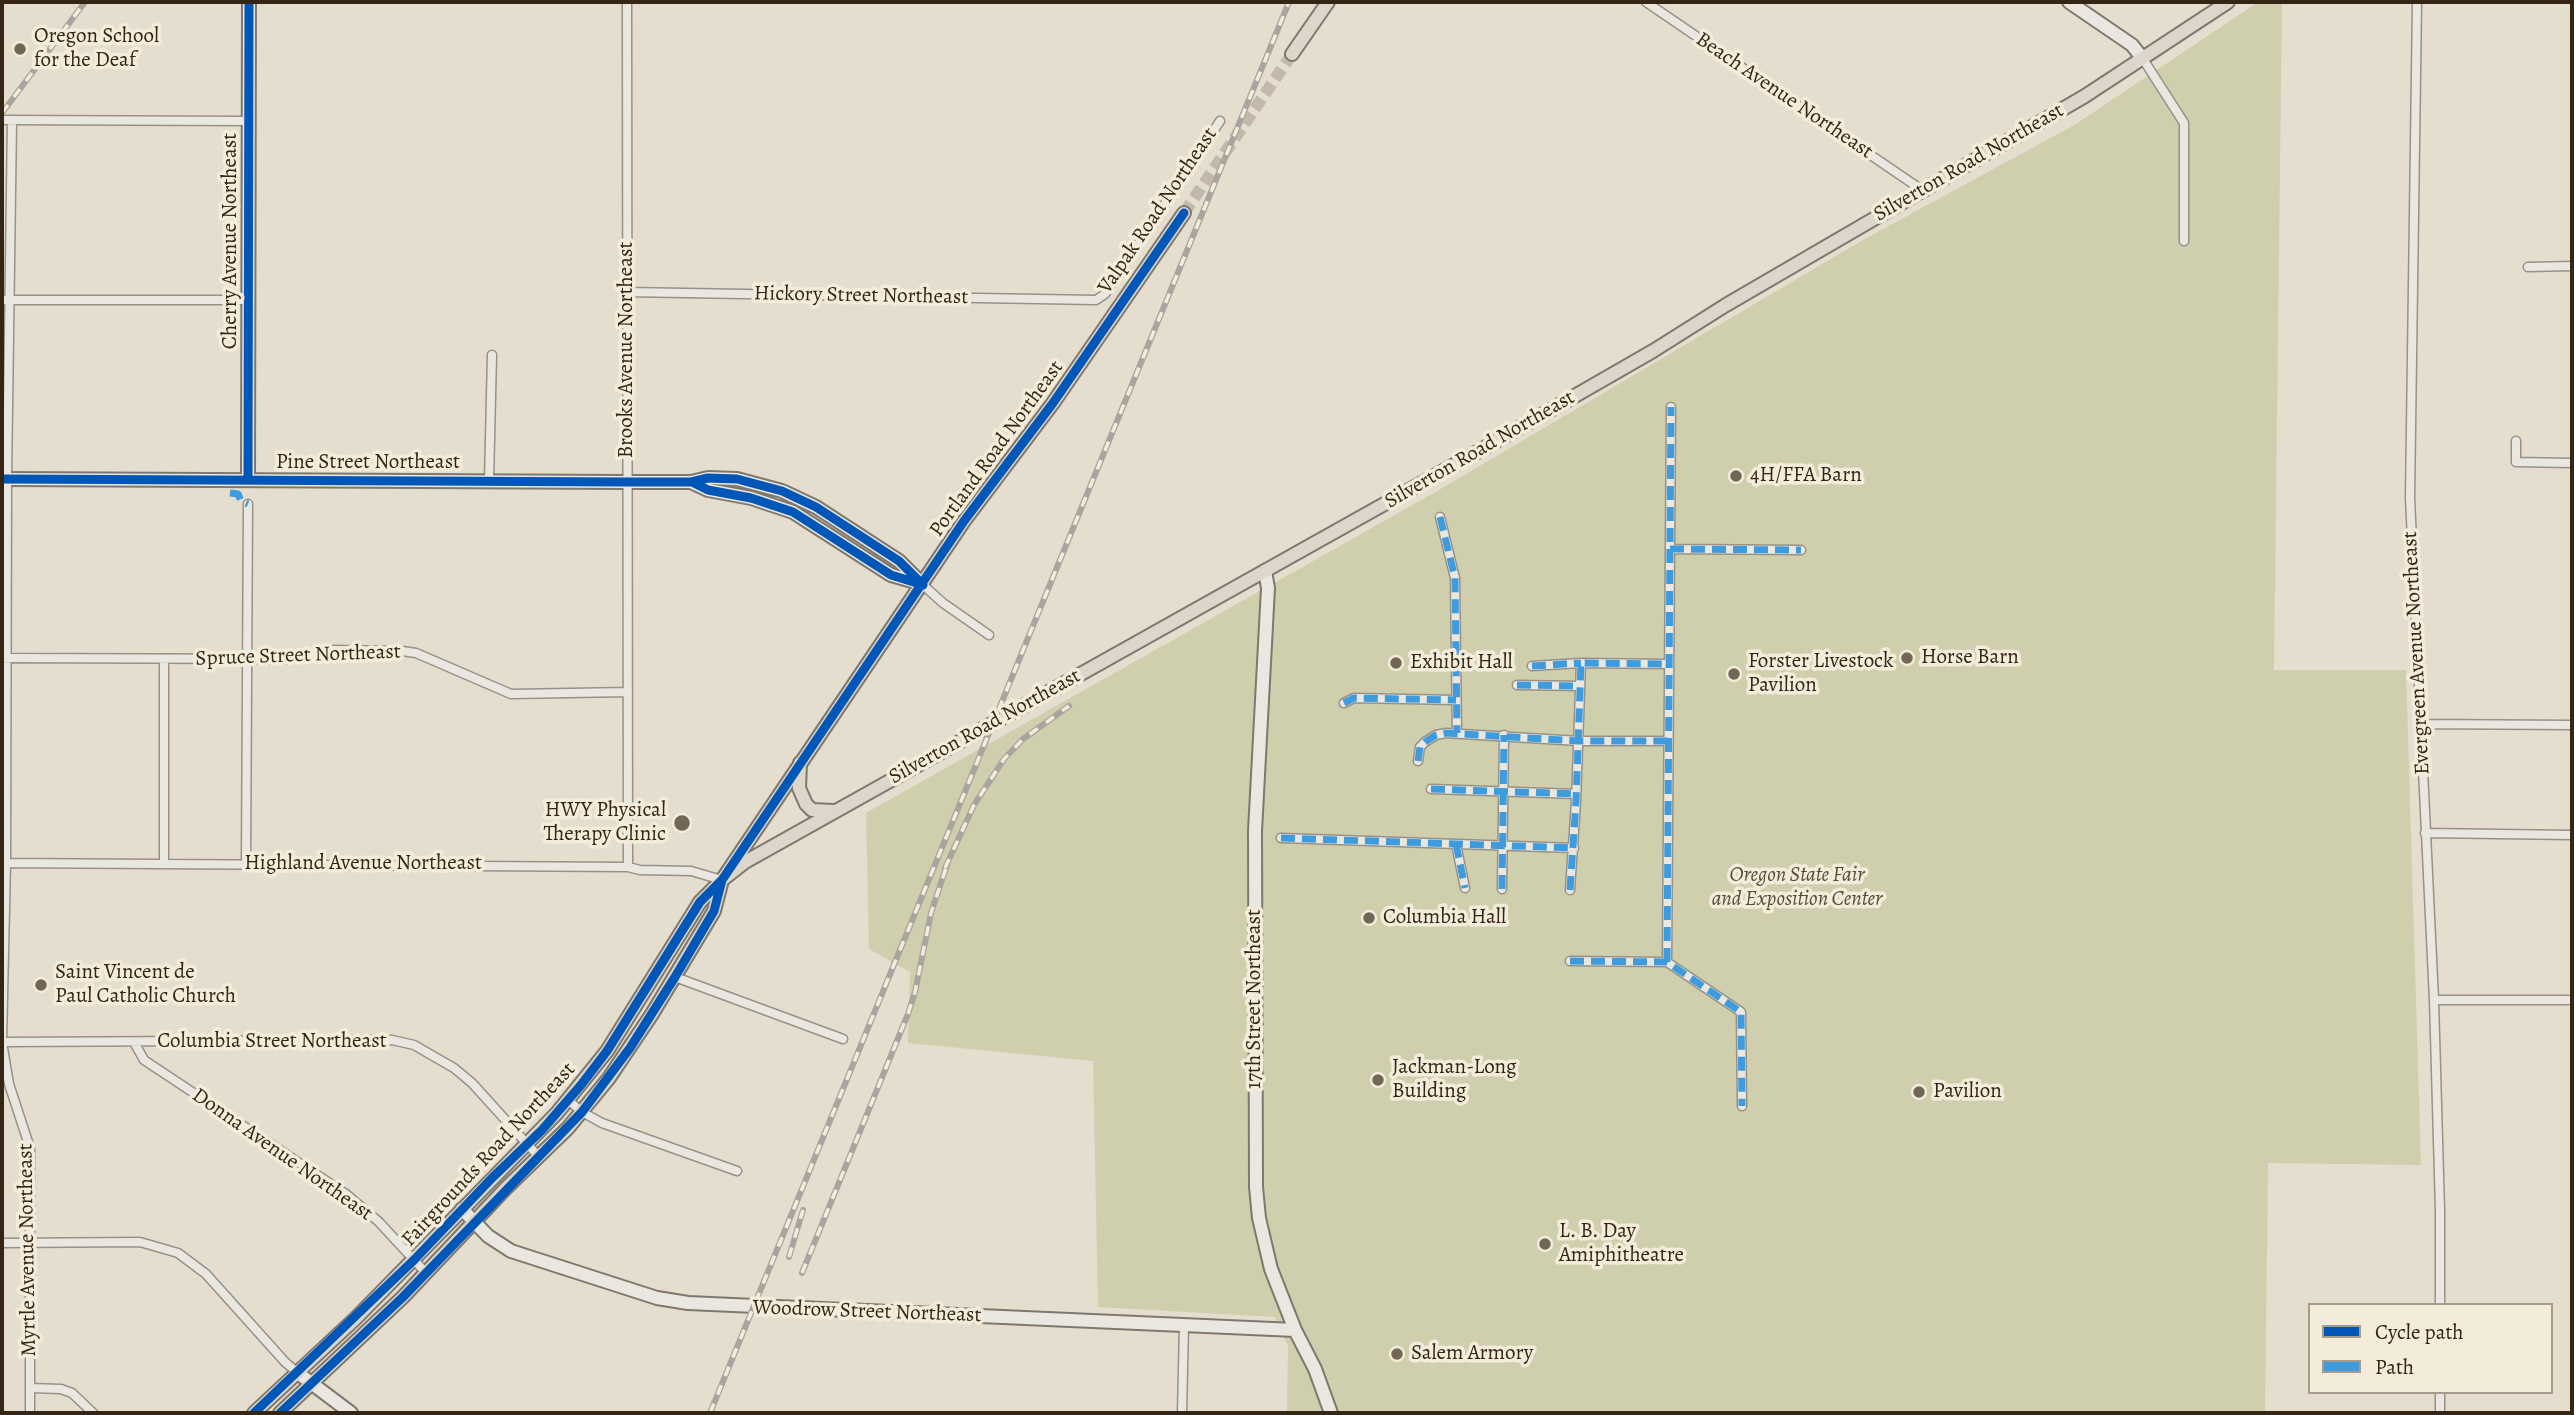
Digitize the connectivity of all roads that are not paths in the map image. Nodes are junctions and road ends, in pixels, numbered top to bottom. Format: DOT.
graph roads {
  1 [pos="249,2"];
  2 [pos="627,2"];
  3 [pos="1328,2"];
  4 [pos="1646,2"];
  5 [pos="2069,2"];
  6 [pos="2228,2"];
  7 [pos="2417,2"];
  8 [pos="1292,54"];
  9 [pos="2143,59"];
  10 [pos="2,120"];
  11 [pos="12,120"];
  12 [pos="249,121"];
  13 [pos="1220,121"];
  14 [pos="1922,190"];
  15 [pos="1184,213"];
  16 [pos="2183,241"];
  17 [pos="2572,265"];
  18 [pos="2528,267"];
  19 [pos="627,292"];
  20 [pos="6,300"];
  21 [pos="248,300"];
  22 [pos="1096,300"];
  23 [pos="492,355"];
  24 [pos="1671,407"];
  25 [pos="2516,441"];
  26 [pos="2572,463"];
  27 [pos="4,479"];
  28 [pos="248,480"];
  29 [pos="489,481"];
  30 [pos="628,482"];
  31 [pos="248,504"];
  32 [pos="1440,517"];
  33 [pos="1670,549"];
  34 [pos="1801,550"];
  35 [pos="1265,571"];
  36 [pos="923,584"];
  37 [pos="989,635"];
  38 [pos="4,658"];
  39 [pos="164,659"];
  40 [pos="248,659"];
  41 [pos="1581,663"];
  42 [pos="1669,664"];
  43 [pos="1532,666"];
  44 [pos="1517,685"];
  45 [pos="1580,686"];
  46 [pos="628,692"];
  47 [pos="1456,700"];
  48 [pos="1344,703"];
  49 [pos="2421,724"];
  50 [pos="2572,725"];
  51 [pos="1457,733"];
  52 [pos="1504,735"];
  53 [pos="1579,741"];
  54 [pos="1668,741"];
  55 [pos="1418,761"];
  56 [pos="800,763"];
  57 [pos="1431,789"];
  58 [pos="1504,791"];
  59 [pos="1576,794"];
  60 [pos="837,810"];
  61 [pos="2425,833"];
  62 [pos="2572,835"];
  63 [pos="1281,838"];
  64 [pos="1456,844"];
  65 [pos="1503,846"];
  66 [pos="1574,848"];
  67 [pos="4,863"];
  68 [pos="164,863"];
  69 [pos="246,863"];
  70 [pos="628,867"];
  71 [pos="722,880"];
  72 [pos="1465,888"];
  73 [pos="1502,889"];
  74 [pos="1570,890"];
  75 [pos="1570,961"];
  76 [pos="1667,962"];
  77 [pos="675,977"];
  78 [pos="2434,999"];
  79 [pos="2572,1000"];
  80 [pos="844,1040"];
  81 [pos="2,1042"];
  82 [pos="134,1042"];
  83 [pos="568,1100"];
  84 [pos="1742,1106"];
  85 [pos="582,1112"];
  86 [pos="528,1144"];
  87 [pos="539,1157"];
  88 [pos="737,1171"];
  89 [pos="462,1209"];
  90 [pos="474,1222"];
  91 [pos="2,1243"];
  92 [pos="32,1243"];
  93 [pos="414,1261"];
  94 [pos="426,1273"];
  95 [pos="2440,1303"];
  96 [pos="1184,1326"];
  97 [pos="1295,1330"];
  98 [pos="298,1373"];
  99 [pos="312,1384"];
  100 [pos="30,1388"];
  101 [pos="2440,1394"];
  102 [pos="30,1413"];
  103 [pos="93,1413"];
  104 [pos="254,1413"];
  105 [pos="280,1413"];
  106 [pos="351,1413"];
  107 [pos="1182,1413"];
  108 [pos="1331,1413"];
  109 [pos="2440,1413"];
  1 -- 12 [label="main road, Cherry Avenue Northeast"];
  2 -- 19 [label="street, Brooks Avenue Northeast"];
  3 -- 8 [label="main road"];
  4 -- 14 [label="street, Beach Avenue Northeast"];
  5 -- 9 [label="main road"];
  6 -- 9 [label="main road, Silverton Road Northeast"];
  7 -- 49 [label="street, Evergreen Avenue Northeast"];
  9 -- 14 [label="main road, Silverton Road Northeast"];
  9 -- 16 [label="street"];
  10 -- 11 [label="street"];
  11 -- 12 [label="street"];
  11 -- 20 [label="street, Myrtle Avenue Northeast"];
  12 -- 21 [label="main road, Cherry Avenue Northeast"];
  13 -- 22 [label="street, Valpak Road Northeast"];
  14 -- 35 [label="main road, Silverton Road Northeast"];
  15 -- 36 [label="main road, Portland Road Northeast"];
  17 -- 18 [label="street"];
  19 -- 22 [label="street, Hickory Street Northeast"];
  19 -- 30 [label="street, Brooks Avenue Northeast"];
  20 -- 21 [label="street"];
  20 -- 27 [label="street, Myrtle Avenue Northeast"];
  21 -- 28 [label="main road, Cherry Avenue Northeast"];
  23 -- 29 [label="street"];
  24 -- 33 [label="street"];
  25 -- 26 [label="street"];
  27 -- 28 [label="main road, Pine Street Northeast"];
  27 -- 38 [label="street, Myrtle Avenue Northeast"];
  28 -- 29 [label="main road, Pine Street Northeast"];
  29 -- 30 [label="main road, Pine Street Northeast"];
  30 -- 36 [label="main road, Pine Street Northeast"];
  30 -- 46 [label="street, Brooks Avenue Northeast"];
  31 -- 40 [label="street"];
  32 -- 47 [label="street"];
  33 -- 34 [label="street"];
  33 -- 42 [label="street"];
  35 -- 60 [label="main road, Silverton Road Northeast"];
  35 -- 97 [label="main road, 17th Street Northeast"];
  36 -- 37 [label="street, Pine Street Northeast"];
  36 -- 56 [label="main road, Portland Road Northeast"];
  38 -- 39 [label="street, Spruce Street Northeast"];
  38 -- 67 [label="street, Myrtle Avenue Northeast"];
  39 -- 40 [label="street, Spruce Street Northeast"];
  39 -- 68 [label="street"];
  40 -- 46 [label="street, Spruce Street Northeast"];
  40 -- 69 [label="street"];
  41 -- 42 [label="street"];
  41 -- 43 [label="street"];
  41 -- 45 [label="street"];
  42 -- 54 [label="street"];
  44 -- 45 [label="street"];
  45 -- 53 [label="street"];
  46 -- 70 [label="street, Brooks Avenue Northeast"];
  47 -- 48 [label="street"];
  47 -- 51 [label="street"];
  49 -- 50 [label="street"];
  49 -- 61 [label="street, Evergreen Avenue Northeast"];
  51 -- 52 [label="street"];
  51 -- 55 [label="street"];
  52 -- 53 [label="street"];
  52 -- 58 [label="street"];
  53 -- 54 [label="street"];
  53 -- 59 [label="street"];
  54 -- 76 [label="street"];
  56 -- 60 [label="main road"];
  56 -- 71 [label="main road, Portland Road Northeast"];
  57 -- 58 [label="street"];
  58 -- 59 [label="street"];
  58 -- 65 [label="street"];
  59 -- 66 [label="street"];
  60 -- 71 [label="main road, Silverton Road Northeast"];
  61 -- 62 [label="street"];
  61 -- 78 [label="street, Evergreen Avenue Northeast"];
  63 -- 64 [label="street"];
  64 -- 65 [label="street"];
  64 -- 72 [label="street"];
  65 -- 66 [label="street"];
  65 -- 73 [label="street"];
  66 -- 74 [label="street"];
  67 -- 68 [label="street, Highland Avenue Northeast"];
  67 -- 81 [label="street, Myrtle Avenue Northeast"];
  68 -- 69 [label="street, Highland Avenue Northeast"];
  69 -- 70 [label="street, Highland Avenue Northeast"];
  70 -- 71 [label="street, Highland Avenue Northeast"];
  71 -- 77 [label="main road, Fairgrounds Road Northeast"];
  71 -- 83 [label="main road, Fairgrounds Road Northeast"];
  75 -- 76 [label="street"];
  76 -- 84 [label="street"];
  77 -- 80 [label="street"];
  77 -- 85 [label="main road, Fairgrounds Road Northeast"];
  78 -- 79 [label="street"];
  78 -- 95 [label="street, Evergreen Avenue Northeast"];
  81 -- 82 [label="street, Columbia Street Northeast"];
  81 -- 92 [label="street, Myrtle Avenue Northeast"];
  82 -- 86 [label="street, Columbia Street Northeast"];
  82 -- 93 [label="street, Donna Avenue Northeast"];
  83 -- 85 [label="street"];
  83 -- 86 [label="main road, Fairgrounds Road Northeast"];
  85 -- 87 [label="main road, Fairgrounds Road Northeast"];
  85 -- 88 [label="street"];
  86 -- 87 [label="street, Columbia Street Northeast"];
  86 -- 89 [label="main road, Fairgrounds Road Northeast"];
  87 -- 90 [label="main road, Fairgrounds Road Northeast"];
  89 -- 90 [label="main road, Woodrow Street Northeast"];
  89 -- 93 [label="main road, Fairgrounds Road Northeast"];
  90 -- 94 [label="main road, Fairgrounds Road Northeast"];
  90 -- 96 [label="main road, Woodrow Street Northeast"];
  91 -- 92 [label="street"];
  92 -- 98 [label="street"];
  92 -- 100 [label="street, Myrtle Avenue Northeast"];
  93 -- 94 [label="street, Donna Avenue Northeast"];
  93 -- 98 [label="main road, Fairgrounds Road Northeast"];
  94 -- 99 [label="main road, Fairgrounds Road Northeast"];
  96 -- 97 [label="main road, Woodrow Street Northeast"];
  96 -- 107 [label="street"];
  97 -- 108 [label="main road, 17th Street Northeast"];
  98 -- 99 [label="main road"];
  98 -- 104 [label="main road, Fairgrounds Road Northeast"];
  99 -- 105 [label="main road, Fairgrounds Road Northeast"];
  99 -- 106 [label="main road"];
  100 -- 102 [label="street"];
  100 -- 103 [label="street, Myrtle Avenue Northeast"];
  101 -- 109 [label="street"];
}
